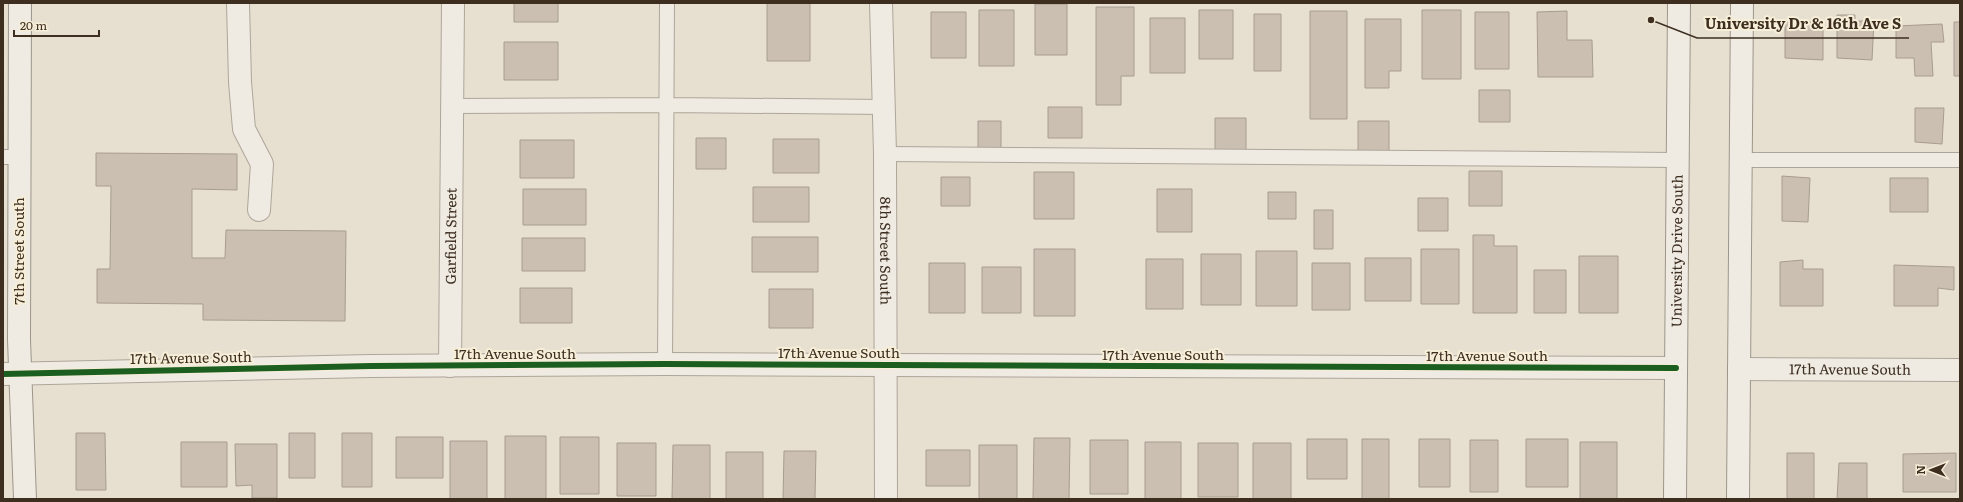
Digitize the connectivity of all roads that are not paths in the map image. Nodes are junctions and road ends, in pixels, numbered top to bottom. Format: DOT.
graph roads {
  1 [pos="20,3"];
  2 [pos="238,3"];
  3 [pos="452,3"];
  4 [pos="667,3"];
  5 [pos="881,3"];
  6 [pos="1678,3"];
  7 [pos="1742,3"];
  8 [pos="668,105"];
  9 [pos="451,106"];
  10 [pos="885,107"];
  11 [pos="885,154"];
  12 [pos="11,157"];
  13 [pos="1677,160"];
  14 [pos="1741,160"];
  15 [pos="1960,160"];
  16 [pos="259,210"];
  17 [pos="666,364"];
  18 [pos="450,366"];
  19 [pos="885,366"];
  20 [pos="1676,368"];
  21 [pos="1739,369"];
  22 [pos="1960,370"];
  23 [pos="11,374"];
  24 [pos="25,499"];
  25 [pos="886,499"];
  26 [pos="1675,499"];
  27 [pos="1738,499"];
  1 -- 12 [label="street, 7th Street South"];
  2 -- 16 [label="street"];
  3 -- 9 [label="street, Garfield Street"];
  4 -- 8 [label="lane"];
  5 -- 10 [label="street, 8th Street South"];
  6 -- 13 [label="street, University Drive South"];
  7 -- 14 [label="street"];
  8 -- 9 [label="lane"];
  8 -- 10 [label="lane"];
  8 -- 17 [label="lane"];
  9 -- 18 [label="street, Garfield Street"];
  10 -- 11 [label="street, 8th Street South"];
  11 -- 13 [label="lane"];
  11 -- 19 [label="street, 8th Street South"];
  12 -- 23 [label="street, 7th Street South"];
  13 -- 20 [label="street, University Drive South"];
  14 -- 15 [label="lane"];
  14 -- 21 [label="street"];
  17 -- 18 [label="street, 17th Avenue South"];
  17 -- 19 [label="street, 17th Avenue South"];
  18 -- 23 [label="street, 17th Avenue South"];
  19 -- 20 [label="street, 17th Avenue South"];
  19 -- 25 [label="street, 8th Street South"];
  20 -- 26 [label="street, University Drive South"];
  21 -- 22 [label="street, 17th Avenue South"];
  21 -- 27 [label="street"];
  23 -- 24 [label="street, 7th Street South"];
}
